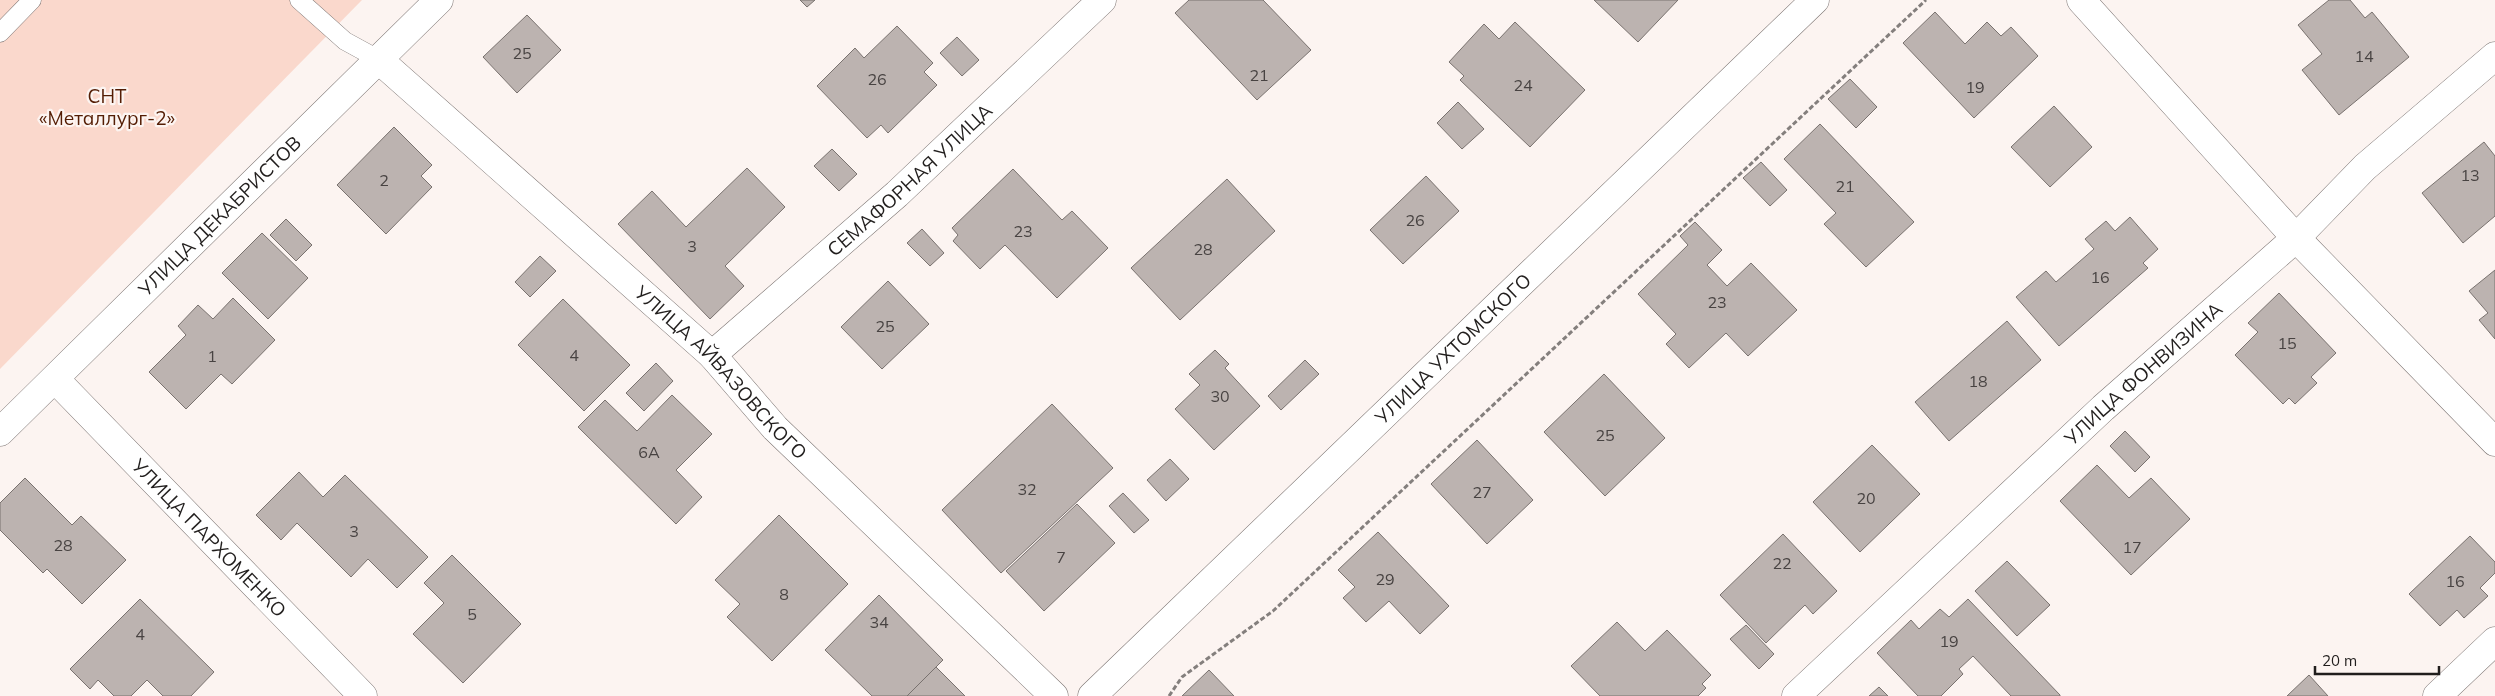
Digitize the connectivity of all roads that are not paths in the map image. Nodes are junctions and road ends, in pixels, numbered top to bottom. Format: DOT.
graph roads {
  1 [pos="32,0"];
  2 [pos="299,0"];
  3 [pos="439,0"];
  4 [pos="1102,0"];
  5 [pos="1815,0"];
  6 [pos="2081,0"];
  7 [pos="0,33"];
  8 [pos="2495,56"];
  9 [pos="378,59"];
  10 [pos="2296,238"];
  11 [pos="712,355"];
  12 [pos="56,380"];
  13 [pos="0,432"];
  14 [pos="2495,442"];
  15 [pos="2495,641"];
  16 [pos="364,696"];
  17 [pos="1054,696"];
  18 [pos="1092,696"];
  19 [pos="1796,696"];
  20 [pos="2437,696"];
  1 -- 7 [label="lane"];
  2 -- 9 [label="lane"];
  3 -- 9 [label="street, УЛИЦА ДЕКАБРИСТОВ"];
  4 -- 11 [label="street, СЕМАФОРНАЯ УЛИЦА"];
  5 -- 18 [label="street, УЛИЦА УХТОМСКОГО"];
  6 -- 10 [label="street"];
  8 -- 10 [label="street, УЛИЦА ФОНВИЗИНА"];
  9 -- 11 [label="street, УЛИЦА АЙВАЗОВСКОГО"];
  9 -- 12 [label="street, УЛИЦА ДЕКАБРИСТОВ"];
  10 -- 14 [label="street"];
  10 -- 19 [label="street, УЛИЦА ФОНВИЗИНА"];
  11 -- 17 [label="street, УЛИЦА АЙВАЗОВСКОГО"];
  12 -- 13 [label="street, УЛИЦА ДЕКАБРИСТОВ"];
  12 -- 16 [label="street, УЛИЦА ПАРХОМЕНКО"];
  15 -- 20 [label="street"];
}
